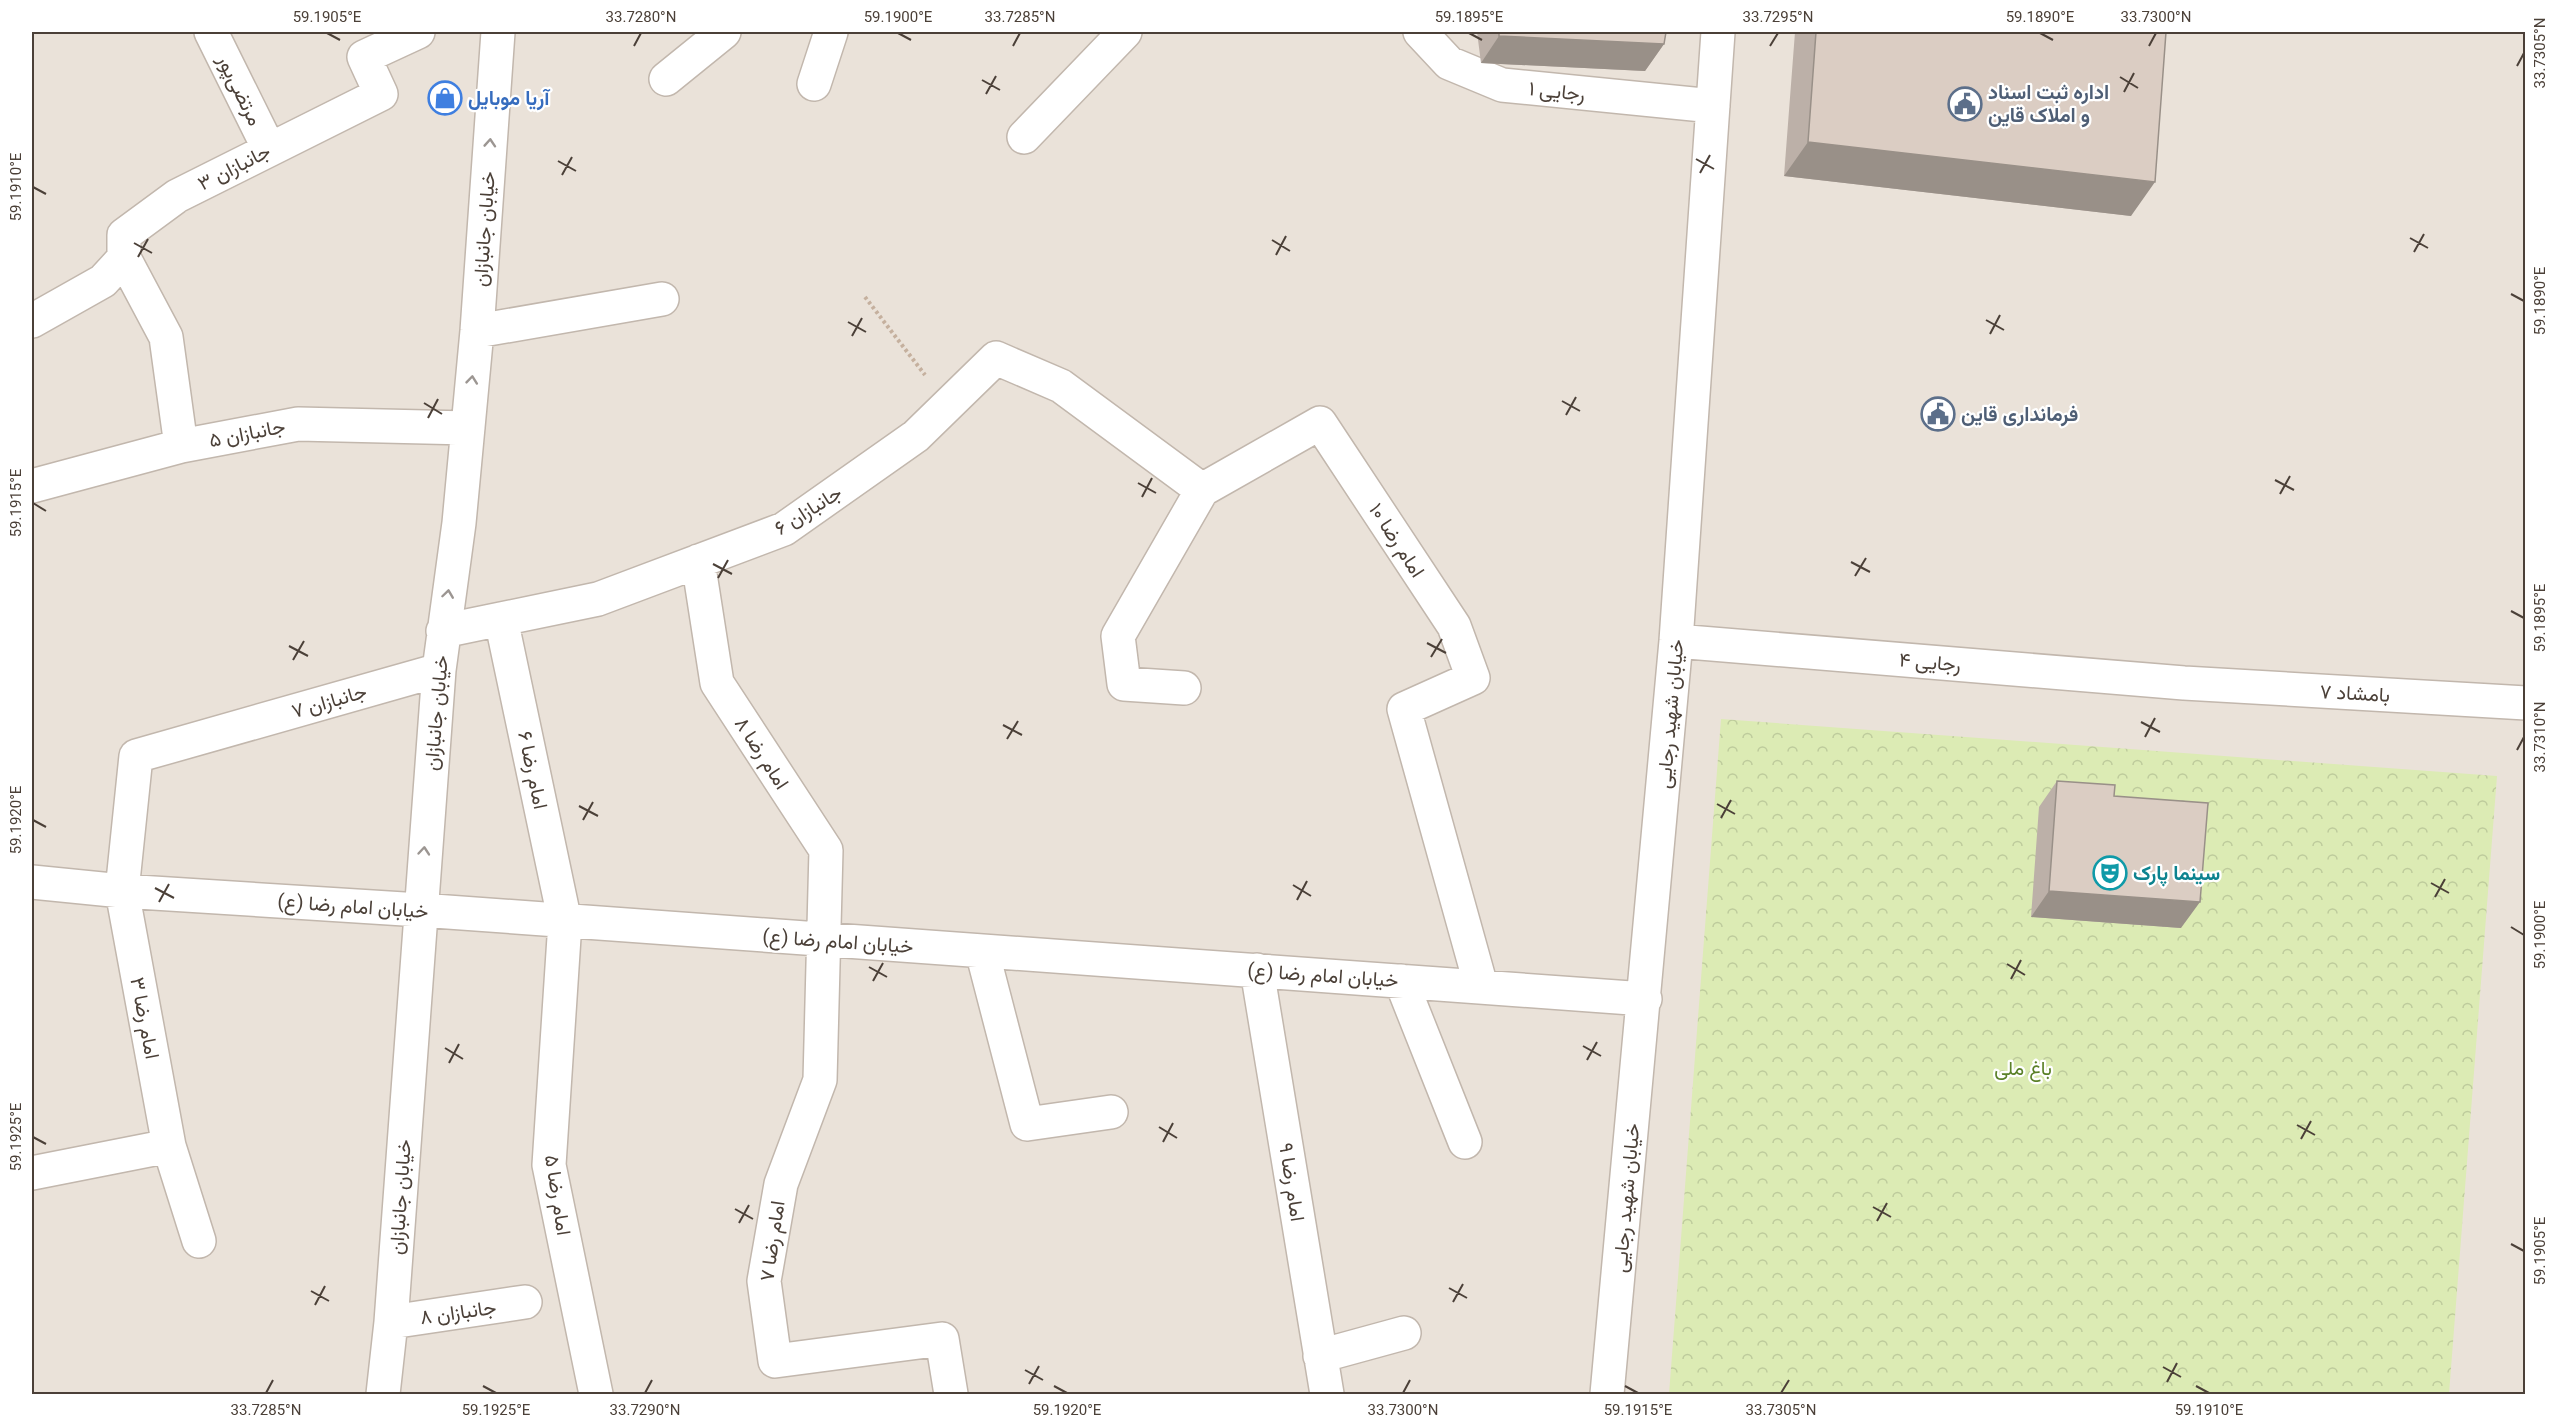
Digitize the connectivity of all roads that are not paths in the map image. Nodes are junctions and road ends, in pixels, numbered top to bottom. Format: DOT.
graph roads {
  1 [pos="211,32"];
  2 [pos="418,32"];
  3 [pos="498,32"];
  4 [pos="724,32"];
  5 [pos="831,32"];
  6 [pos="1125,32"];
  7 [pos="1420,32"];
  8 [pos="1718,32"];
  9 [pos="666,79"];
  10 [pos="814,84"];
  11 [pos="1713,106"];
  12 [pos="1024,137"];
  13 [pos="269,149"];
  14 [pos="124,258"];
  15 [pos="662,299"];
  16 [pos="32,321"];
  17 [pos="477,331"];
  18 [pos="468,428"];
  19 [pos="181,446"];
  20 [pos="32,486"];
  21 [pos="1202,490"];
  22 [pos="698,561"];
  23 [pos="501,619"];
  24 [pos="443,631"];
  25 [pos="1676,641"];
  26 [pos="439,670"];
  27 [pos="2184,683"];
  28 [pos="1184,688"];
  29 [pos="2526,703"];
  30 [pos="32,882"];
  31 [pos="122,891"];
  32 [pos="420,909"];
  33 [pos="565,922"];
  34 [pos="823,940"];
  35 [pos="982,951"];
  36 [pos="1257,970"];
  37 [pos="1401,981"];
  38 [pos="1481,986"];
  39 [pos="1645,999"];
  40 [pos="1111,1112"];
  41 [pos="1465,1142"];
  42 [pos="169,1146"];
  43 [pos="32,1173"];
  44 [pos="199,1241"];
  45 [pos="525,1302"];
  46 [pos="391,1322"];
  47 [pos="1404,1333"];
  48 [pos="1320,1356"];
  49 [pos="383,1395"];
  50 [pos="596,1395"];
  51 [pos="951,1395"];
  52 [pos="1327,1395"];
  53 [pos="1607,1395"];
  1 -- 13 [label="street, مرتضی‌پور"];
  2 -- 13 [label="street, جانبازان ۳"];
  17 -- 3 [label="street, خیابان جانبازان, one-way"];
  4 -- 9 [label="street"];
  5 -- 10 [label="street"];
  6 -- 12 [label="street"];
  7 -- 11 [label="street, رجایی ۱"];
  8 -- 11 [label="street, خیابان شهید رجایی"];
  11 -- 25 [label="street, خیابان شهید رجایی"];
  13 -- 14 [label="street, جانبازان ۳"];
  14 -- 16 [label="street, جانبازان ۳"];
  14 -- 19 [label="street"];
  15 -- 17 [label="street"];
  18 -- 17 [label="street, خیابان جانبازان, one-way"];
  18 -- 19 [label="street, جانبازان ۵"];
  24 -- 18 [label="street, خیابان جانبازان, one-way"];
  19 -- 20 [label="street, جانبازان ۵"];
  21 -- 22 [label="street, جانبازان ۶"];
  21 -- 28 [label="street"];
  21 -- 38 [label="street, امام رضا ۱۰"];
  22 -- 23 [label="street, جانبازان ۶"];
  22 -- 34 [label="street, امام رضا ۸"];
  23 -- 24 [label="street, جانبازان ۶"];
  23 -- 33 [label="street, امام رضا ۶"];
  24 -- 26 [label="street, خیابان جانبازان"];
  25 -- 27 [label="street, رجایی ۴"];
  25 -- 39 [label="street, خیابان شهید رجایی"];
  26 -- 31 [label="street, جانبازان ۷"];
  32 -- 26 [label="street, خیابان جانبازان, one-way"];
  27 -- 29 [label="street, بامشاد ۷"];
  30 -- 31 [label="street, خیابان امام رضا (ع)"];
  31 -- 32 [label="street, خیابان امام رضا (ع)"];
  31 -- 42 [label="street, امام رضا ۳"];
  32 -- 33 [label="street, خیابان امام رضا (ع)"];
  32 -- 46 [label="street, خیابان جانبازان"];
  33 -- 34 [label="street, خیابان امام رضا (ع)"];
  33 -- 50 [label="street, امام رضا ۵"];
  34 -- 35 [label="street, خیابان امام رضا (ع)"];
  34 -- 51 [label="street, امام رضا ۷"];
  35 -- 36 [label="street, خیابان امام رضا (ع)"];
  35 -- 40 [label="street"];
  36 -- 37 [label="street, خیابان امام رضا (ع)"];
  36 -- 48 [label="street, امام رضا ۹"];
  37 -- 38 [label="street, خیابان امام رضا (ع)"];
  37 -- 41 [label="street"];
  38 -- 39 [label="street, خیابان امام رضا (ع)"];
  39 -- 53 [label="street, خیابان شهید رجایی"];
  42 -- 43 [label="street"];
  42 -- 44 [label="street, امام رضا ۳"];
  45 -- 46 [label="street, جانبازان ۸"];
  46 -- 49 [label="street, خیابان جانبازان"];
  47 -- 48 [label="street"];
  48 -- 52 [label="street, امام رضا ۹"];
}
